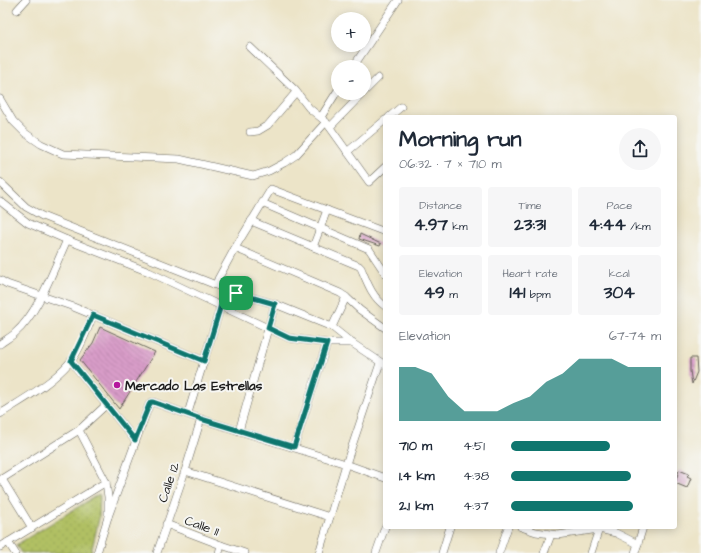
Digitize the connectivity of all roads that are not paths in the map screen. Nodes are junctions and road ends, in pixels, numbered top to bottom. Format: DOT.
graph roads {
  1 [pos="26,0"];
  2 [pos="398,0"];
  3 [pos="17,10"];
  4 [pos="250,47"];
  5 [pos="358,60"];
  6 [pos="378,78"];
  7 [pos="371,85"];
  8 [pos="296,92"];
  9 [pos="0,99"];
  10 [pos="334,100"];
  11 [pos="353,100"];
  12 [pos="401,107"];
  13 [pos="391,115"];
  14 [pos="326,122"];
  15 [pos="383,122"];
  16 [pos="250,132"];
  17 [pos="347,152"];
  18 [pos="383,169"];
  19 [pos="0,182"];
  20 [pos="0,201"];
  21 [pos="262,203"];
  22 [pos="327,210"];
  23 [pos="251,221"];
  24 [pos="320,228"];
  25 [pos="383,231"];
  26 [pos="67,240"];
  27 [pos="313,247"];
  28 [pos="234,248"];
  29 [pos="383,270"];
  30 [pos="0,280"];
  31 [pos="216,285"];
  32 [pos="236,293"];
  33 [pos="41,296"];
  34 [pos="346,297"];
  35 [pos="275,304"];
  36 [pos="221,305"];
  37 [pos="383,305"];
  38 [pos="93,315"];
  39 [pos="332,327"];
  40 [pos="383,327"];
  41 [pos="268,328"];
  42 [pos="327,343"];
  43 [pos="352,343"];
  44 [pos="0,344"];
  45 [pos="71,361"];
  46 [pos="204,361"];
  47 [pos="383,364"];
  48 [pos="106,405"];
  49 [pos="188,413"];
  50 [pos="0,414"];
  51 [pos="201,419"];
  52 [pos="79,430"];
  53 [pos="240,431"];
  54 [pos="135,440"];
  55 [pos="294,447"];
  56 [pos="346,464"];
  57 [pos="185,471"];
  58 [pos="383,477"];
  59 [pos="1,480"];
  60 [pos="106,482"];
  61 [pos="108,517"];
  62 [pos="330,517"];
  63 [pos="166,524"];
  64 [pos="32,528"];
  65 [pos="384,529"];
  66 [pos="449,529"];
  67 [pos="507,529"];
  68 [pos="527,529"];
  69 [pos="599,529"];
  70 [pos="642,529"];
  71 [pos="550,535"];
  72 [pos="8,542"];
  73 [pos="638,544"];
  74 [pos="221,545"];
  75 [pos="0,547"];
  76 [pos="15,553"];
  77 [pos="97,553"];
  78 [pos="157,553"];
  79 [pos="219,553"];
  80 [pos="245,553"];
  81 [pos="319,553"];
  82 [pos="376,553"];
  83 [pos="442,553"];
  84 [pos="499,553"];
  85 [pos="544,553"];
  86 [pos="591,553"];
  87 [pos="635,553"];
  1 -- 3 [label="street"];
  2 -- 5 [label="street"];
  4 -- 8 [label="street"];
  6 -- 7 [label="street"];
  8 -- 14 [label="street"];
  8 -- 16 [label="street"];
  9 -- 14 [label="street"];
  10 -- 14 [label="street"];
  11 -- 14 [label="street"];
  12 -- 13 [label="street"];
  14 -- 17 [label="street"];
  15 -- 17 [label="street"];
  17 -- 18 [label="street"];
  19 -- 31 [label="street"];
  20 -- 26 [label="street"];
  21 -- 22 [label="street"];
  21 -- 23 [label="street"];
  21 -- 24 [label="street"];
  22 -- 24 [label="street"];
  22 -- 25 [label="street"];
  23 -- 27 [label="street"];
  23 -- 28 [label="street"];
  24 -- 27 [label="street"];
  24 -- 29 [label="street"];
  26 -- 33 [label="street"];
  26 -- 36 [label="street"];
  27 -- 37 [label="street"];
  28 -- 31 [label="street"];
  28 -- 34 [label="street"];
  30 -- 33 [label="street"];
  31 -- 32 [label="street"];
  32 -- 35 [label="street"];
  32 -- 36 [label="street"];
  33 -- 38 [label="street"];
  33 -- 44 [label="street"];
  34 -- 39 [label="street"];
  34 -- 40 [label="street"];
  35 -- 39 [label="street"];
  35 -- 41 [label="street"];
  36 -- 41 [label="street"];
  36 -- 46 [label="street"];
  38 -- 45 [label="street"];
  38 -- 46 [label="street"];
  39 -- 43 [label="street"];
  41 -- 42 [label="street"];
  41 -- 53 [label="street"];
  42 -- 43 [label="street"];
  42 -- 55 [label="street"];
  43 -- 47 [label="street"];
  45 -- 48 [label="street"];
  45 -- 50 [label="street"];
  46 -- 49 [label="street"];
  47 -- 56 [label="street"];
  48 -- 52 [label="street"];
  48 -- 54 [label="street"];
  49 -- 51 [label="street"];
  49 -- 54 [label="street"];
  51 -- 53 [label="street"];
  51 -- 57 [label="street, Calle 12"];
  52 -- 59 [label="street"];
  52 -- 60 [label="street"];
  53 -- 55 [label="street"];
  54 -- 61 [label="street"];
  55 -- 56 [label="street"];
  56 -- 58 [label="street"];
  56 -- 62 [label="street"];
  57 -- 62 [label="street"];
  57 -- 63 [label="street, Calle 12"];
  59 -- 64 [label="street"];
  60 -- 61 [label="street"];
  60 -- 64 [label="street"];
  61 -- 77 [label="street"];
  62 -- 81 [label="street"];
  63 -- 74 [label="street, Calle 11"];
  63 -- 78 [label="street, Calle 12"];
  64 -- 72 [label="street"];
  65 -- 82 [label="street"];
  66 -- 83 [label="street"];
  67 -- 84 [label="street"];
  68 -- 71 [label="street"];
  69 -- 71 [label="street"];
  69 -- 73 [label="street"];
  69 -- 86 [label="street"];
  70 -- 73 [label="street"];
  71 -- 85 [label="street"];
  72 -- 75 [label="street"];
  72 -- 76 [label="street"];
  73 -- 87 [label="street"];
  74 -- 79 [label="street, Calle 11"];
  74 -- 80 [label="street"];
}
